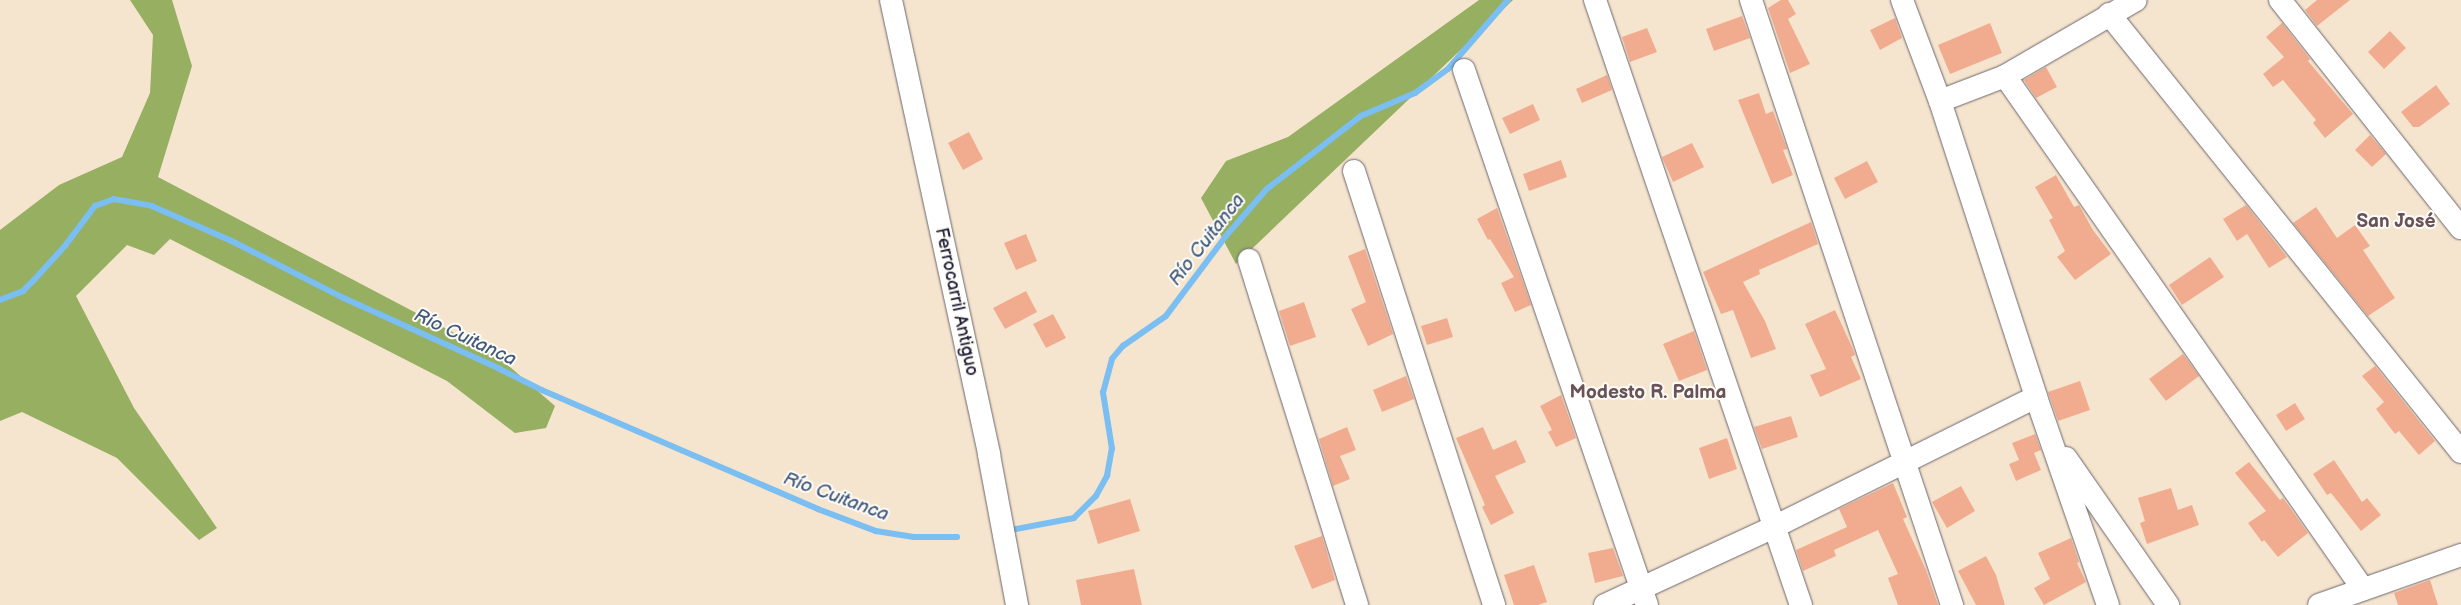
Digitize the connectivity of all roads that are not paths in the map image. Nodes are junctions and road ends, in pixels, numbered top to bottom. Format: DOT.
graph roads {
  1 [pos="891,0"];
  2 [pos="1595,0"];
  3 [pos="1751,0"];
  4 [pos="1902,0"];
  5 [pos="2136,0"];
  6 [pos="2280,0"];
  7 [pos="2109,14"];
  8 [pos="1464,70"];
  9 [pos="2005,76"];
  10 [pos="1940,101"];
  11 [pos="1354,171"];
  12 [pos="2461,228"];
  13 [pos="1249,260"];
  14 [pos="2036,397"];
  15 [pos="2050,435"];
  16 [pos="2461,452"];
  17 [pos="1905,462"];
  18 [pos="1776,526"];
  19 [pos="2461,554"];
  20 [pos="2363,590"];
  21 [pos="1645,597"];
  22 [pos="1017,605"];
  23 [pos="1356,605"];
  24 [pos="1494,605"];
  25 [pos="1605,605"];
  26 [pos="1801,605"];
  27 [pos="1952,605"];
  28 [pos="2108,605"];
  29 [pos="2168,605"];
  30 [pos="2320,605"];
  1 -- 22 [label="street, Ferrocarril Antiguo"];
  2 -- 18 [label="street"];
  3 -- 17 [label="street"];
  4 -- 10 [label="street"];
  5 -- 7 [label="street"];
  6 -- 12 [label="street"];
  7 -- 9 [label="street"];
  7 -- 16 [label="street"];
  8 -- 21 [label="street"];
  9 -- 10 [label="street"];
  9 -- 20 [label="street"];
  10 -- 14 [label="street"];
  11 -- 24 [label="street"];
  13 -- 23 [label="street"];
  14 -- 15 [label="street"];
  14 -- 17 [label="street"];
  15 -- 28 [label="street"];
  15 -- 29 [label="street"];
  17 -- 18 [label="street"];
  17 -- 27 [label="street"];
  18 -- 21 [label="street"];
  18 -- 26 [label="street"];
  19 -- 20 [label="street"];
  20 -- 30 [label="street"];
  21 -- 25 [label="street"];
}
